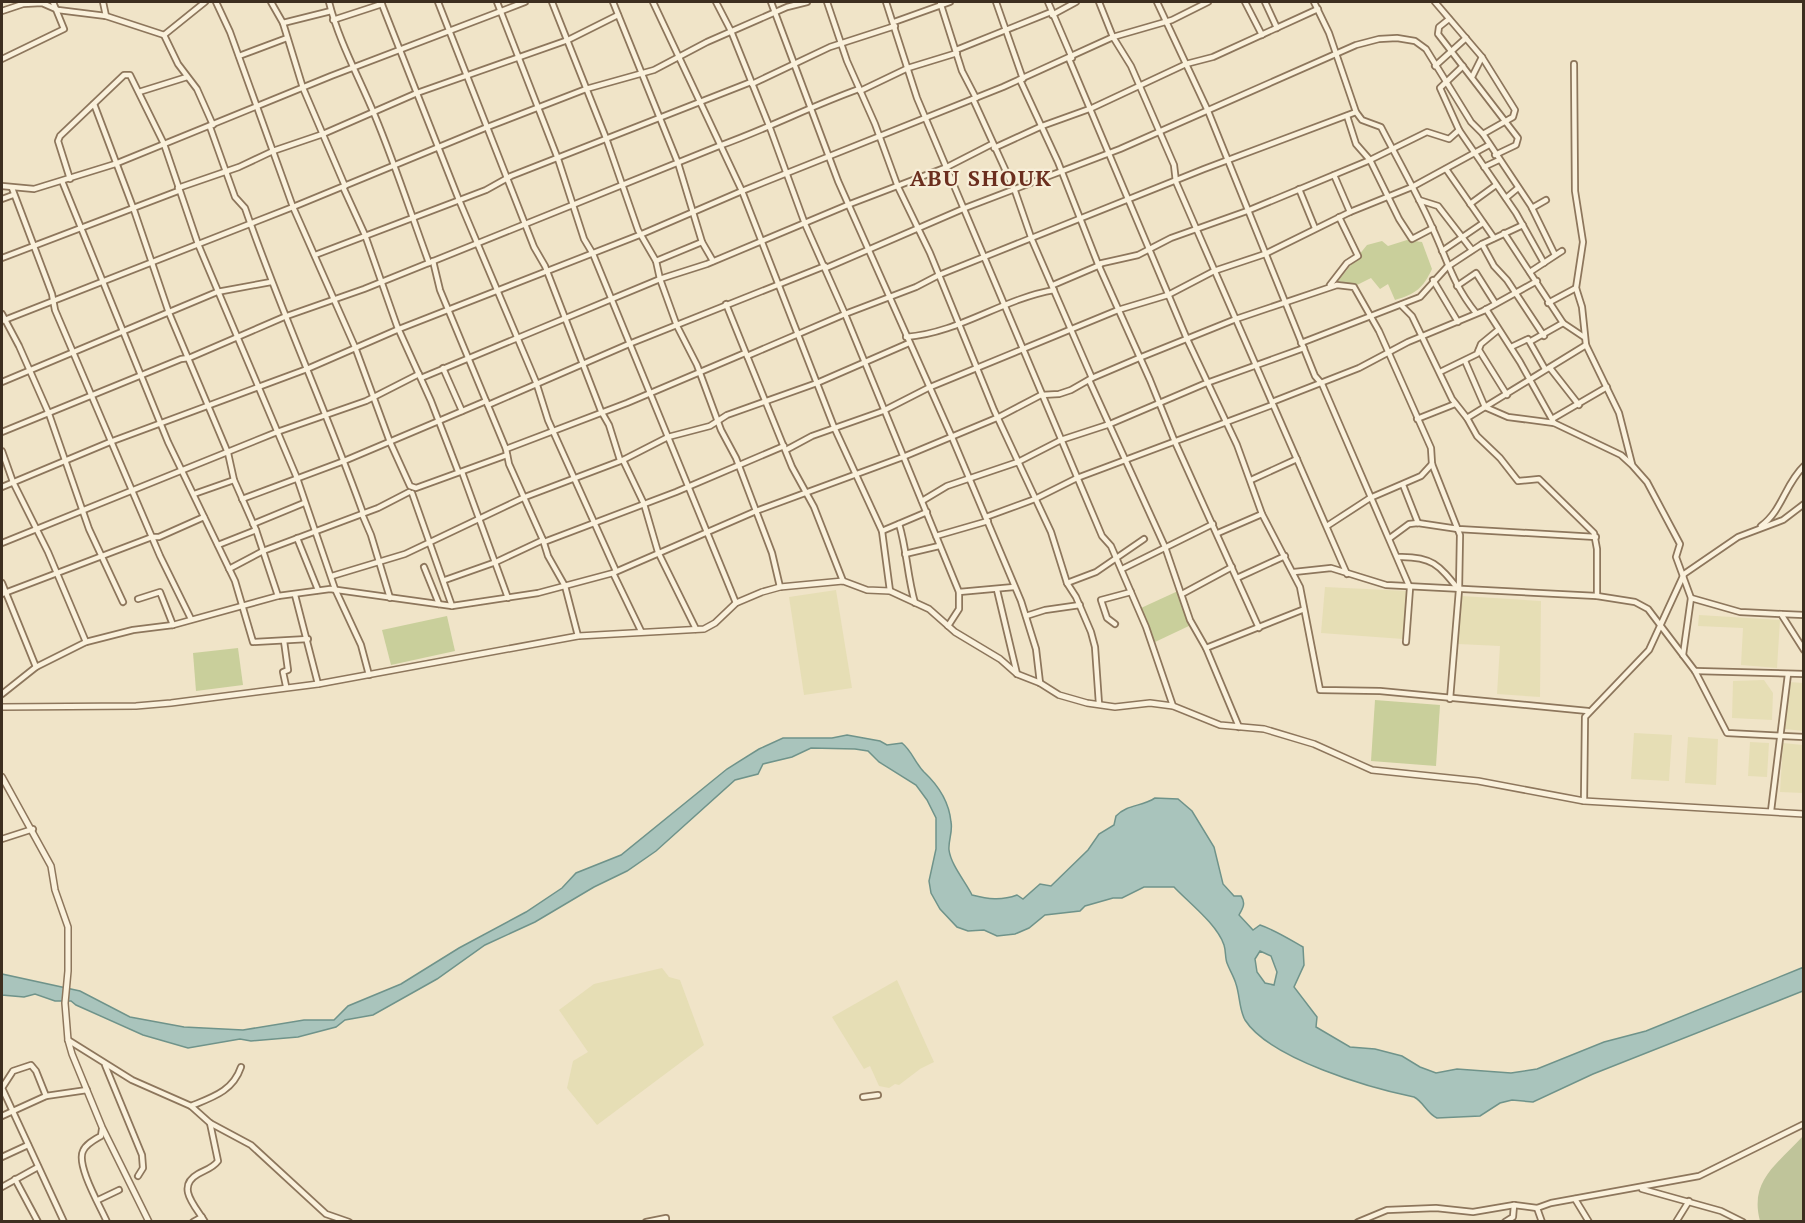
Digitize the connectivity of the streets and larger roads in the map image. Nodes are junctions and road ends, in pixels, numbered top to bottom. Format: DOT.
graph roads {
  1 [pos="42,2"];
  2 [pos="53,2"];
  3 [pos="103,2"];
  4 [pos="205,2"];
  5 [pos="216,2"];
  6 [pos="271,2"];
  7 [pos="329,2"];
  8 [pos="382,2"];
  9 [pos="438,2"];
  10 [pos="497,2"];
  11 [pos="525,2"];
  12 [pos="552,2"];
  13 [pos="613,2"];
  14 [pos="653,2"];
  15 [pos="716,2"];
  16 [pos="771,2"];
  17 [pos="807,2"];
  18 [pos="827,2"];
  19 [pos="886,2"];
  20 [pos="950,2"];
  21 [pos="996,2"];
  22 [pos="1048,2"];
  23 [pos="1076,2"];
  24 [pos="1099,2"];
  25 [pos="1157,2"];
  26 [pos="1208,2"];
  27 [pos="1245,2"];
  28 [pos="1265,2"];
  29 [pos="1314,2"];
  30 [pos="1435,2"];
  31 [pos="940,4"];
  32 [pos="1318,9"];
  33 [pos="2,10"];
  34 [pos="58,10"];
  35 [pos="331,11"];
  36 [pos="502,11"];
  37 [pos="776,11"];
  38 [pos="1052,14"];
  39 [pos="618,15"];
  40 [pos="106,16"];
  41 [pos="1449,19"];
  42 [pos="333,20"];
  43 [pos="1165,21"];
  44 [pos="283,23"];
  45 [pos="894,24"];
  46 [pos="1277,28"];
  47 [pos="1005,29"];
  48 [pos="448,31"];
  49 [pos="731,31"];
  50 [pos="164,35"];
  51 [pos="1262,35"];
  52 [pos="1113,37"];
  53 [pos="287,38"];
  54 [pos="1466,38"];
  55 [pos="568,40"];
  56 [pos="842,44"];
  57 [pos="399,50"];
  58 [pos="1451,51"];
  59 [pos="956,52"];
  60 [pos="1335,53"];
  61 [pos="239,56"];
  62 [pos="518,56"];
  63 [pos="679,57"];
  64 [pos="1482,57"];
  65 [pos="2,59"];
  66 [pos="1070,59"];
  67 [pos="796,63"];
  68 [pos="1185,64"];
  69 [pos="1574,64"];
  70 [pos="1435,66"];
  71 [pos="1463,66"];
  72 [pos="908,68"];
  73 [pos="352,69"];
  74 [pos="640,73"];
  75 [pos="187,77"];
  76 [pos="1472,77"];
  77 [pos="466,78"];
  78 [pos="1021,79"];
  79 [pos="1446,82"];
  80 [pos="751,83"];
  81 [pos="1138,86"];
  82 [pos="303,88"];
  83 [pos="586,89"];
  84 [pos="859,90"];
  85 [pos="139,92"];
  86 [pos="417,93"];
  87 [pos="975,99"];
  88 [pos="701,103"];
  89 [pos="94,104"];
  90 [pos="256,106"];
  91 [pos="812,107"];
  92 [pos="1092,108"];
  93 [pos="539,109"];
  94 [pos="1208,111"];
  95 [pos="1356,112"];
  96 [pos="374,113"];
  97 [pos="1347,116"];
  98 [pos="926,118"];
  99 [pos="660,120"];
  100 [pos="1471,122"];
  101 [pos="1504,122"];
  102 [pos="211,126"];
  103 [pos="1042,126"];
  104 [pos="486,128"];
  105 [pos="770,128"];
  106 [pos="1459,129"];
  107 [pos="1158,131"];
  108 [pos="322,134"];
  109 [pos="1483,134"];
  110 [pos="879,137"];
  111 [pos="606,138"];
  112 [pos="164,144"];
  113 [pos="1489,145"];
  114 [pos="719,146"];
  115 [pos="992,146"];
  116 [pos="438,147"];
  117 [pos="1392,149"];
  118 [pos="273,151"];
  119 [pos="1109,153"];
  120 [pos="1473,153"];
  121 [pos="1495,155"];
  122 [pos="829,157"];
  123 [pos="558,159"];
  124 [pos="1370,160"];
  125 [pos="1499,160"];
  126 [pos="1227,161"];
  127 [pos="678,163"];
  128 [pos="115,164"];
  129 [pos="395,165"];
  130 [pos="947,167"];
  131 [pos="1484,167"];
  132 [pos="1446,169"];
  133 [pos="1060,171"];
  134 [pos="226,172"];
  135 [pos="787,174"];
  136 [pos="1334,175"];
  137 [pos="70,179"];
  138 [pos="507,180"];
  139 [pos="62,182"];
  140 [pos="1176,182"];
  141 [pos="622,185"];
  142 [pos="1496,185"];
  143 [pos="2,186"];
  144 [pos="344,186"];
  145 [pos="898,187"];
  146 [pos="1412,187"];
  147 [pos="12,188"];
  148 [pos="1518,188"];
  149 [pos="178,189"];
  150 [pos="1299,189"];
  151 [pos="742,191"];
  152 [pos="1015,191"];
  153 [pos="13,195"];
  154 [pos="1388,197"];
  155 [pos="1506,198"];
  156 [pos="2,199"];
  157 [pos="1129,199"];
  158 [pos="459,200"];
  159 [pos="1419,200"];
  160 [pos="1546,200"];
  161 [pos="850,204"];
  162 [pos="1470,204"];
  163 [pos="572,206"];
  164 [pos="293,207"];
  165 [pos="965,208"];
  166 [pos="1532,208"];
  167 [pos="134,210"];
  168 [pos="1247,211"];
  169 [pos="693,212"];
  170 [pos="1350,212"];
  171 [pos="1339,217"];
  172 [pos="413,218"];
  173 [pos="1082,219"];
  174 [pos="525,223"];
  175 [pos="251,224"];
  176 [pos="805,224"];
  177 [pos="1483,224"];
  178 [pos="1523,225"];
  179 [pos="81,228"];
  180 [pos="1196,228"];
  181 [pos="1315,228"];
  182 [pos="1433,228"];
  183 [pos="919,229"];
  184 [pos="1504,233"];
  185 [pos="642,234"];
  186 [pos="365,236"];
  187 [pos="1463,236"];
  188 [pos="1494,238"];
  189 [pos="1032,240"];
  190 [pos="760,241"];
  191 [pos="477,242"];
  192 [pos="702,242"];
  193 [pos="198,244"];
  194 [pos="1482,244"];
  195 [pos="34,247"];
  196 [pos="868,248"];
  197 [pos="1149,249"];
  198 [pos="1472,249"];
  199 [pos="1442,251"];
  200 [pos="1562,251"];
  201 [pos="593,254"];
  202 [pos="1265,254"];
  203 [pos="315,255"];
  204 [pos="1555,255"];
  205 [pos="2,258"];
  206 [pos="985,258"];
  207 [pos="151,261"];
  208 [pos="656,261"];
  209 [pos="713,261"];
  210 [pos="431,262"];
  211 [pos="1544,263"];
  212 [pos="1099,264"];
  213 [pos="825,267"];
  214 [pos="1447,267"];
  215 [pos="545,272"];
  216 [pos="1214,272"];
  217 [pos="1530,272"];
  218 [pos="939,275"];
  219 [pos="660,279"];
  220 [pos="1433,280"];
  221 [pos="102,281"];
  222 [pos="382,281"];
  223 [pos="1537,281"];
  224 [pos="271,282"];
  225 [pos="779,284"];
  226 [pos="1329,286"];
  227 [pos="1457,286"];
  228 [pos="1053,288"];
  229 [pos="1576,288"];
  230 [pos="497,291"];
  231 [pos="217,292"];
  232 [pos="1515,293"];
  233 [pos="1168,295"];
  234 [pos="890,297"];
  235 [pos="334,299"];
  236 [pos="612,300"];
  237 [pos="53,302"];
  238 [pos="1285,302"];
  239 [pos="1496,303"];
  240 [pos="1548,303"];
  241 [pos="726,304"];
  242 [pos="1005,304"];
  243 [pos="1401,305"];
  244 [pos="1486,309"];
  245 [pos="1118,310"];
  246 [pos="450,311"];
  247 [pos="170,313"];
  248 [pos="2,314"];
  249 [pos="845,314"];
  250 [pos="1476,314"];
  251 [pos="1369,315"];
  252 [pos="284,317"];
  253 [pos="564,319"];
  254 [pos="3,320"];
  255 [pos="1236,320"];
  256 [pos="1458,322"];
  257 [pos="1563,323"];
  258 [pos="960,324"];
  259 [pos="677,326"];
  260 [pos="399,329"];
  261 [pos="1071,330"];
  262 [pos="1498,330"];
  263 [pos="122,331"];
  264 [pos="798,334"];
  265 [pos="1424,336"];
  266 [pos="1544,336"];
  267 [pos="236,337"];
  268 [pos="1584,337"];
  269 [pos="518,339"];
  270 [pos="1187,339"];
  271 [pos="908,340"];
  272 [pos="1531,341"];
  273 [pos="629,344"];
  274 [pos="1586,345"];
  275 [pos="1303,346"];
  276 [pos="1511,347"];
  277 [pos="355,348"];
  278 [pos="1025,350"];
  279 [pos="1479,350"];
  280 [pos="72,351"];
  281 [pos="1388,352"];
  282 [pos="746,354"];
  283 [pos="189,358"];
  284 [pos="1139,358"];
  285 [pos="470,360"];
  286 [pos="1465,361"];
  287 [pos="864,363"];
  288 [pos="584,365"];
  289 [pos="1256,366"];
  290 [pos="443,368"];
  291 [pos="978,368"];
  292 [pos="1548,368"];
  293 [pos="307,369"];
  294 [pos="29,371"];
  295 [pos="1440,372"];
  296 [pos="698,373"];
  297 [pos="140,376"];
  298 [pos="420,376"];
  299 [pos="1529,378"];
  300 [pos="1090,379"];
  301 [pos="2,382"];
  302 [pos="536,382"];
  303 [pos="817,383"];
  304 [pos="1208,383"];
  305 [pos="1322,384"];
  306 [pos="257,387"];
  307 [pos="1607,387"];
  308 [pos="928,388"];
  309 [pos="650,393"];
  310 [pos="1041,395"];
  311 [pos="1507,395"];
  312 [pos="92,396"];
  313 [pos="375,397"];
  314 [pos="767,402"];
  315 [pos="487,403"];
  316 [pos="1158,403"];
  317 [pos="1272,404"];
  318 [pos="1455,404"];
  319 [pos="209,405"];
  320 [pos="1579,405"];
  321 [pos="1485,407"];
  322 [pos="462,411"];
  323 [pos="601,411"];
  324 [pos="883,411"];
  325 [pos="49,414"];
  326 [pos="324,417"];
  327 [pos="999,417"];
  328 [pos="1467,418"];
  329 [pos="719,419"];
  330 [pos="1418,419"];
  331 [pos="440,421"];
  332 [pos="1553,421"];
  333 [pos="161,423"];
  334 [pos="1226,423"];
  335 [pos="1110,424"];
  336 [pos="834,427"];
  337 [pos="553,429"];
  338 [pos="2,432"];
  339 [pos="277,432"];
  340 [pos="951,435"];
  341 [pos="668,437"];
  342 [pos="1061,440"];
  343 [pos="110,442"];
  344 [pos="390,442"];
  345 [pos="1175,442"];
  346 [pos="785,448"];
  347 [pos="2,451"];
  348 [pos="507,452"];
  349 [pos="228,453"];
  350 [pos="903,457"];
  351 [pos="1297,459"];
  352 [pos="63,460"];
  353 [pos="621,460"];
  354 [pos="344,461"];
  355 [pos="1018,462"];
  356 [pos="1127,462"];
  357 [pos="1432,464"];
  358 [pos="1632,465"];
  359 [pos="739,466"];
  360 [pos="1803,466"];
  361 [pos="460,471"];
  362 [pos="182,472"];
  363 [pos="855,476"];
  364 [pos="297,478"];
  365 [pos="1077,478"];
  366 [pos="574,479"];
  367 [pos="234,480"];
  368 [pos="968,480"];
  369 [pos="1251,480"];
  370 [pos="13,482"];
  371 [pos="1402,485"];
  372 [pos="689,486"];
  373 [pos="413,487"];
  374 [pos="2,488"];
  375 [pos="133,491"];
  376 [pos="411,493"];
  377 [pos="806,494"];
  378 [pos="194,495"];
  379 [pos="525,497"];
  380 [pos="1370,498"];
  381 [pos="242,499"];
  382 [pos="1035,499"];
  383 [pos="922,501"];
  384 [pos="304,503"];
  385 [pos="644,504"];
  386 [pos="1803,504"];
  387 [pos="83,512"];
  388 [pos="756,512"];
  389 [pos="927,512"];
  390 [pos="363,513"];
  391 [pos="1262,514"];
  392 [pos="204,517"];
  393 [pos="479,519"];
  394 [pos="987,519"];
  395 [pos="593,523"];
  396 [pos="899,524"];
  397 [pos="1213,524"];
  398 [pos="1418,524"];
  399 [pos="1327,526"];
  400 [pos="254,527"];
  401 [pos="1458,529"];
  402 [pos="36,530"];
  403 [pos="1756,530"];
  404 [pos="315,531"];
  405 [pos="882,531"];
  406 [pos="708,532"];
  407 [pos="1218,533"];
  408 [pos="936,536"];
  409 [pos="152,537"];
  410 [pos="1596,537"];
  411 [pos="297,538"];
  412 [pos="1390,538"];
  413 [pos="1144,539"];
  414 [pos="544,541"];
  415 [pos="431,542"];
  416 [pos="2,543"];
  417 [pos="218,545"];
  418 [pos="939,546"];
  419 [pos="1165,548"];
  420 [pos="264,551"];
  421 [pos="658,552"];
  422 [pos="905,554"];
  423 [pos="102,555"];
  424 [pos="1285,556"];
  425 [pos="1398,557"];
  426 [pos="1117,558"];
  427 [pos="496,562"];
  428 [pos="380,563"];
  429 [pos="423,567"];
  430 [pos="1232,567"];
  431 [pos="1122,568"];
  432 [pos="229,569"];
  433 [pos="615,572"];
  434 [pos="1294,572"];
  435 [pos="55,573"];
  436 [pos="1347,574"];
  437 [pos="1684,574"];
  438 [pos="332,576"];
  439 [pos="1237,578"];
  440 [pos="445,580"];
  441 [pos="843,581"];
  442 [pos="2,583"];
  443 [pos="1067,583"];
  444 [pos="565,586"];
  445 [pos="780,587"];
  446 [pos="1014,587"];
  447 [pos="1410,588"];
  448 [pos="318,590"];
  449 [pos="335,590"];
  450 [pos="997,590"];
  451 [pos="1459,590"];
  452 [pos="890,591"];
  453 [pos="959,592"];
  454 [pos="1131,592"];
  455 [pos="4,594"];
  456 [pos="1182,594"];
  457 [pos="295,595"];
  458 [pos="278,596"];
  459 [pos="1597,596"];
  460 [pos="390,598"];
  461 [pos="508,598"];
  462 [pos="1691,598"];
  463 [pos="138,599"];
  464 [pos="123,602"];
  465 [pos="736,603"];
  466 [pos="915,603"];
  467 [pos="439,604"];
  468 [pos="243,605"];
  469 [pos="1080,605"];
  470 [pos="452,606"];
  471 [pos="1302,610"];
  472 [pos="1781,614"];
  473 [pos="1803,615"];
  474 [pos="1026,616"];
  475 [pos="191,619"];
  476 [pos="1115,624"];
  477 [pos="172,625"];
  478 [pos="948,626"];
  479 [pos="1662,626"];
  480 [pos="1259,628"];
  481 [pos="696,629"];
  482 [pos="641,631"];
  483 [pos="578,636"];
  484 [pos="308,639"];
  485 [pos="284,641"];
  486 [pos="86,642"];
  487 [pos="1406,642"];
  488 [pos="1206,648"];
  489 [pos="1803,650"];
  490 [pos="1683,655"];
  491 [pos="36,666"];
  492 [pos="1695,671"];
  493 [pos="1017,674"];
  494 [pos="1788,674"];
  495 [pos="1803,674"];
  496 [pos="369,675"];
  497 [pos="1040,683"];
  498 [pos="318,684"];
  499 [pos="286,686"];
  500 [pos="2,694"];
  501 [pos="1450,699"];
  502 [pos="1099,704"];
  503 [pos="1173,706"];
  504 [pos="2,707"];
  505 [pos="1588,711"];
  506 [pos="1239,727"];
  507 [pos="1778,735"];
  508 [pos="1803,737"];
  509 [pos="2,777"];
  510 [pos="1584,801"];
  511 [pos="1771,811"];
  512 [pos="1803,814"];
  513 [pos="33,829"];
  514 [pos="2,839"];
  515 [pos="68,1040"];
  516 [pos="105,1064"];
  517 [pos="241,1067"];
  518 [pos="2,1088"];
  519 [pos="87,1090"];
  520 [pos="46,1095"];
  521 [pos="878,1095"];
  522 [pos="864,1097"];
  523 [pos="191,1106"];
  524 [pos="12,1111"];
  525 [pos="2,1116"];
  526 [pos="210,1123"];
  527 [pos="1803,1124"];
  528 [pos="102,1127"];
  529 [pos="28,1145"];
  530 [pos="2,1157"];
  531 [pos="39,1167"];
  532 [pos="138,1176"];
  533 [pos="15,1179"];
  534 [pos="2,1187"];
  535 [pos="1640,1189"];
  536 [pos="119,1190"];
  537 [pos="1575,1199"];
  538 [pos="98,1200"];
  539 [pos="1689,1201"];
  540 [pos="1514,1205"];
  541 [pos="1537,1208"];
  542 [pos="204,1219"];
  543 [pos="63,1220"];
  544 [pos="334,1220"];
  545 [pos="38,1221"];
  546 [pos="56,1221"];
  547 [pos="107,1221"];
  548 [pos="149,1221"];
  549 [pos="193,1221"];
  550 [pos="349,1221"];
  551 [pos="646,1221"];
  552 [pos="666,1221"];
  553 [pos="1358,1221"];
  554 [pos="1505,1221"];
  555 [pos="1542,1221"];
  556 [pos="1590,1221"];
  557 [pos="1676,1221"];
  558 [pos="1743,1221"];
  1 -- 33 [label="street"];
  1 -- 34 [label="street"];
  2 -- 34 [label="street"];
  3 -- 40 [label="street"];
  4 -- 50 [label="street"];
  5 -- 61 [label="street"];
  6 -- 44 [label="street"];
  7 -- 35 [label="street"];
  8 -- 42 [label="street"];
  8 -- 57 [label="street"];
  9 -- 48 [label="street"];
  10 -- 36 [label="street"];
  11 -- 36 [label="street"];
  12 -- 55 [label="street"];
  13 -- 39 [label="street"];
  14 -- 63 [label="street"];
  15 -- 49 [label="street"];
  16 -- 37 [label="street"];
  17 -- 37 [label="street"];
  18 -- 56 [label="street"];
  19 -- 45 [label="street"];
  20 -- 31 [label="street"];
  21 -- 47 [label="street"];
  22 -- 38 [label="street"];
  23 -- 38 [label="street"];
  24 -- 52 [label="street"];
  25 -- 43 [label="street"];
  26 -- 43 [label="street"];
  27 -- 51 [label="street"];
  28 -- 46 [label="street"];
  29 -- 32 [label="street"];
  30 -- 41 [label="street"];
  31 -- 45 [label="street"];
  31 -- 59 [label="street"];
  32 -- 46 [label="street"];
  32 -- 60 [label="street"];
  34 -- 40 [label="street"];
  34 -- 65 [label="street"];
  35 -- 42 [label="street"];
  35 -- 44 [label="street"];
  36 -- 48 [label="street"];
  36 -- 62 [label="street"];
  37 -- 49 [label="street"];
  37 -- 67 [label="street"];
  38 -- 47 [label="street"];
  38 -- 66 [label="street"];
  39 -- 55 [label="street"];
  39 -- 74 [label="street"];
  40 -- 50 [label="street"];
  41 -- 54 [label="street"];
  41 -- 58 [label="street"];
  42 -- 73 [label="street"];
  43 -- 52 [label="street"];
  43 -- 68 [label="street"];
  44 -- 53 [label="street"];
  45 -- 56 [label="street"];
  45 -- 72 [label="street"];
  46 -- 51 [label="street"];
  47 -- 59 [label="street"];
  47 -- 78 [label="street"];
  48 -- 57 [label="street"];
  48 -- 77 [label="street"];
  49 -- 63 [label="street"];
  49 -- 80 [label="street"];
  50 -- 75 [label="street"];
  51 -- 68 [label="street"];
  52 -- 66 [label="street"];
  52 -- 81 [label="street"];
  53 -- 61 [label="street"];
  53 -- 82 [label="street"];
  54 -- 58 [label="street"];
  54 -- 64 [label="street"];
  55 -- 62 [label="street"];
  55 -- 83 [label="street"];
  56 -- 67 [label="street"];
  56 -- 84 [label="street"];
  57 -- 73 [label="street"];
  57 -- 86 [label="street"];
  58 -- 70 [label="street"];
  58 -- 71 [label="street"];
  59 -- 72 [label="street"];
  59 -- 87 [label="street"];
  60 -- 70 [label="street"];
  60 -- 94 [label="street"];
  60 -- 95 [label="street"];
  61 -- 90 [label="street"];
  62 -- 77 [label="street"];
  62 -- 93 [label="street"];
  63 -- 74 [label="street"];
  63 -- 88 [label="street"];
  64 -- 76 [label="street"];
  64 -- 101 [label="street"];
  66 -- 78 [label="street"];
  66 -- 92 [label="street"];
  67 -- 80 [label="street"];
  67 -- 91 [label="street"];
  68 -- 81 [label="street"];
  68 -- 94 [label="street"];
  69 -- 229 [label="street"];
  70 -- 79 [label="street"];
  71 -- 76 [label="street"];
  71 -- 79 [label="street"];
  72 -- 84 [label="street"];
  72 -- 98 [label="street"];
  73 -- 82 [label="street"];
  73 -- 96 [label="street"];
  74 -- 83 [label="street"];
  74 -- 99 [label="street"];
  75 -- 85 [label="street"];
  75 -- 102 [label="street"];
  76 -- 101 [label="street"];
  77 -- 86 [label="street"];
  77 -- 104 [label="street"];
  78 -- 87 [label="street"];
  78 -- 103 [label="street"];
  79 -- 100 [label="street"];
  79 -- 106 [label="street"];
  80 -- 88 [label="street"];
  80 -- 105 [label="street"];
  81 -- 92 [label="street"];
  81 -- 107 [label="street"];
  82 -- 90 [label="street"];
  82 -- 108 [label="street"];
  83 -- 93 [label="street"];
  83 -- 111 [label="street"];
  84 -- 91 [label="street"];
  84 -- 110 [label="street"];
  85 -- 89 [label="street"];
  85 -- 112 [label="street"];
  86 -- 96 [label="street"];
  86 -- 116 [label="street"];
  87 -- 98 [label="street"];
  87 -- 115 [label="street"];
  88 -- 99 [label="street"];
  88 -- 114 [label="street"];
  89 -- 128 [label="street"];
  89 -- 137 [label="street"];
  90 -- 102 [label="street"];
  90 -- 118 [label="street"];
  91 -- 105 [label="street"];
  91 -- 122 [label="street"];
  92 -- 103 [label="street"];
  92 -- 119 [label="street"];
  93 -- 104 [label="street"];
  93 -- 123 [label="street"];
  94 -- 107 [label="street"];
  94 -- 126 [label="street"];
  95 -- 97 [label="street"];
  95 -- 117 [label="street"];
  96 -- 108 [label="street"];
  96 -- 129 [label="street"];
  97 -- 124 [label="street"];
  97 -- 126 [label="street"];
  98 -- 110 [label="street"];
  98 -- 130 [label="street"];
  99 -- 111 [label="street"];
  99 -- 127 [label="street"];
  100 -- 106 [label="street"];
  100 -- 109 [label="street"];
  101 -- 109 [label="street"];
  101 -- 121 [label="street"];
  102 -- 112 [label="street"];
  102 -- 134 [label="street"];
  103 -- 115 [label="street"];
  103 -- 133 [label="street"];
  104 -- 116 [label="street"];
  104 -- 138 [label="street"];
  105 -- 114 [label="street"];
  105 -- 135 [label="street"];
  106 -- 117 [label="street"];
  106 -- 120 [label="street"];
  107 -- 119 [label="street"];
  107 -- 140 [label="street"];
  108 -- 118 [label="street"];
  108 -- 144 [label="street"];
  109 -- 113 [label="street"];
  110 -- 122 [label="street"];
  110 -- 145 [label="street"];
  111 -- 123 [label="street"];
  111 -- 141 [label="street"];
  112 -- 128 [label="street"];
  112 -- 149 [label="street"];
  113 -- 120 [label="street"];
  113 -- 121 [label="street"];
  114 -- 127 [label="street"];
  114 -- 151 [label="street"];
  115 -- 130 [label="street"];
  115 -- 152 [label="street"];
  116 -- 129 [label="street"];
  116 -- 158 [label="street"];
  117 -- 124 [label="street"];
  117 -- 146 [label="street"];
  118 -- 134 [label="street"];
  118 -- 164 [label="street"];
  119 -- 133 [label="street"];
  119 -- 157 [label="street"];
  120 -- 131 [label="street"];
  120 -- 132 [label="street"];
  121 -- 125 [label="street"];
  122 -- 135 [label="street"];
  122 -- 161 [label="street"];
  123 -- 138 [label="street"];
  123 -- 163 [label="street"];
  124 -- 136 [label="street"];
  124 -- 154 [label="street"];
  125 -- 131 [label="street"];
  125 -- 148 [label="street"];
  126 -- 140 [label="street"];
  126 -- 168 [label="street"];
  127 -- 141 [label="street"];
  127 -- 169 [label="street"];
  128 -- 137 [label="street"];
  128 -- 167 [label="street"];
  129 -- 144 [label="street"];
  129 -- 172 [label="street"];
  130 -- 145 [label="street"];
  130 -- 165 [label="street"];
  131 -- 142 [label="street"];
  132 -- 146 [label="street"];
  132 -- 162 [label="street"];
  133 -- 152 [label="street"];
  133 -- 173 [label="street"];
  134 -- 149 [label="street"];
  134 -- 175 [label="street"];
  135 -- 151 [label="street"];
  135 -- 176 [label="street"];
  136 -- 150 [label="street"];
  136 -- 170 [label="street"];
  137 -- 139 [label="street"];
  138 -- 158 [label="street"];
  138 -- 174 [label="street"];
  139 -- 147 [label="street"];
  139 -- 179 [label="street"];
  140 -- 157 [label="street"];
  140 -- 180 [label="street"];
  141 -- 163 [label="street"];
  141 -- 185 [label="street"];
  142 -- 155 [label="street"];
  142 -- 162 [label="street"];
  143 -- 147 [label="street"];
  144 -- 164 [label="street"];
  144 -- 186 [label="street"];
  145 -- 161 [label="street"];
  145 -- 183 [label="street"];
  146 -- 154 [label="street"];
  146 -- 159 [label="street"];
  147 -- 153 [label="street"];
  148 -- 155 [label="street"];
  148 -- 166 [label="street"];
  149 -- 167 [label="street"];
  149 -- 193 [label="street"];
  150 -- 168 [label="street"];
  150 -- 181 [label="street"];
  151 -- 169 [label="street"];
  151 -- 190 [label="street"];
  152 -- 165 [label="street"];
  152 -- 189 [label="street"];
  153 -- 156 [label="street"];
  153 -- 195 [label="street"];
  154 -- 170 [label="street"];
  154 -- 182 [label="street"];
  155 -- 178 [label="street"];
  157 -- 173 [label="street"];
  157 -- 197 [label="street"];
  158 -- 172 [label="street"];
  158 -- 191 [label="street"];
  159 -- 182 [label="street"];
  159 -- 187 [label="street"];
  160 -- 166 [label="street"];
  161 -- 176 [label="street"];
  161 -- 196 [label="street"];
  162 -- 177 [label="street"];
  163 -- 174 [label="street"];
  163 -- 201 [label="street"];
  164 -- 175 [label="street"];
  164 -- 203 [label="street"];
  165 -- 183 [label="street"];
  165 -- 206 [label="street"];
  166 -- 204 [label="street"];
  167 -- 179 [label="street"];
  167 -- 207 [label="street"];
  168 -- 180 [label="street"];
  168 -- 202 [label="street"];
  169 -- 185 [label="street"];
  169 -- 192 [label="street"];
  170 -- 171 [label="street"];
  171 -- 181 [label="street"];
  171 -- 226 [label="street"];
  172 -- 186 [label="street"];
  172 -- 210 [label="street"];
  173 -- 189 [label="street"];
  173 -- 212 [label="street"];
  174 -- 191 [label="street"];
  174 -- 215 [label="street"];
  175 -- 193 [label="street"];
  175 -- 224 [label="street"];
  176 -- 190 [label="street"];
  176 -- 213 [label="street"];
  177 -- 187 [label="street"];
  177 -- 188 [label="street"];
  178 -- 184 [label="street"];
  178 -- 211 [label="street"];
  179 -- 195 [label="street"];
  179 -- 221 [label="street"];
  180 -- 197 [label="street"];
  180 -- 216 [label="street"];
  181 -- 202 [label="street"];
  182 -- 199 [label="street"];
  183 -- 196 [label="street"];
  183 -- 218 [label="street"];
  184 -- 188 [label="street"];
  184 -- 217 [label="street"];
  185 -- 201 [label="street"];
  185 -- 208 [label="street"];
  186 -- 203 [label="street"];
  186 -- 222 [label="street"];
  187 -- 198 [label="street"];
  187 -- 199 [label="street"];
  188 -- 194 [label="street"];
  189 -- 206 [label="street"];
  189 -- 228 [label="street"];
  190 -- 209 [label="street"];
  190 -- 225 [label="street"];
  191 -- 210 [label="street"];
  191 -- 230 [label="street"];
  192 -- 208 [label="street"];
  192 -- 209 [label="street"];
  193 -- 207 [label="street"];
  193 -- 231 [label="street"];
  194 -- 198 [label="street"];
  194 -- 232 [label="street"];
  195 -- 205 [label="street"];
  195 -- 237 [label="street"];
  196 -- 213 [label="street"];
  196 -- 234 [label="street"];
  197 -- 212 [label="street"];
  197 -- 233 [label="street"];
  198 -- 214 [label="street"];
  199 -- 214 [label="street"];
  200 -- 204 [label="street"];
  201 -- 215 [label="street"];
  201 -- 236 [label="street"];
  202 -- 216 [label="street"];
  202 -- 238 [label="street"];
  203 -- 235 [label="street"];
  204 -- 211 [label="street"];
  206 -- 218 [label="street"];
  206 -- 242 [label="street"];
  207 -- 221 [label="street"];
  207 -- 247 [label="street"];
  208 -- 219 [label="street"];
  209 -- 219 [label="street"];
  210 -- 222 [label="street"];
  210 -- 246 [label="street"];
  211 -- 217 [label="street"];
  212 -- 228 [label="street"];
  212 -- 245 [label="street"];
  213 -- 225 [label="street"];
  213 -- 249 [label="street"];
  214 -- 220 [label="street"];
  214 -- 227 [label="street"];
  215 -- 230 [label="street"];
  215 -- 253 [label="street"];
  216 -- 233 [label="street"];
  216 -- 255 [label="street"];
  217 -- 223 [label="street"];
  218 -- 234 [label="street"];
  218 -- 258 [label="street"];
  219 -- 236 [label="street"];
  219 -- 259 [label="street"];
  220 -- 243 [label="street"];
  220 -- 256 [label="street"];
  221 -- 237 [label="street"];
  221 -- 263 [label="street"];
  222 -- 235 [label="street"];
  222 -- 260 [label="street"];
  223 -- 232 [label="street"];
  223 -- 240 [label="street"];
  224 -- 231 [label="street"];
  224 -- 252 [label="street"];
  225 -- 241 [label="street"];
  225 -- 264 [label="street"];
  226 -- 238 [label="street"];
  226 -- 251 [label="street"];
  227 -- 239 [label="street"];
  227 -- 250 [label="street"];
  228 -- 242 [label="street"];
  228 -- 261 [label="street"];
  229 -- 240 [label="street"];
  229 -- 268 [label="street"];
  230 -- 246 [label="street"];
  230 -- 269 [label="street"];
  231 -- 247 [label="street"];
  231 -- 267 [label="street"];
  232 -- 239 [label="street"];
  232 -- 266 [label="street"];
  233 -- 245 [label="street"];
  233 -- 270 [label="street"];
  234 -- 249 [label="street"];
  234 -- 271 [label="street"];
  235 -- 252 [label="street"];
  235 -- 277 [label="street"];
  236 -- 253 [label="street"];
  236 -- 273 [label="street"];
  237 -- 254 [label="street"];
  237 -- 280 [label="street"];
  238 -- 255 [label="street"];
  238 -- 275 [label="street"];
  239 -- 244 [label="street"];
  240 -- 257 [label="street"];
  241 -- 259 [label="street"];
  241 -- 282 [label="street"];
  242 -- 258 [label="street"];
  242 -- 278 [label="street"];
  243 -- 251 [label="street"];
  243 -- 265 [label="street"];
  244 -- 250 [label="street"];
  244 -- 262 [label="street"];
  245 -- 261 [label="street"];
  245 -- 284 [label="street"];
  246 -- 260 [label="street"];
  246 -- 285 [label="street"];
  247 -- 263 [label="street"];
  247 -- 283 [label="street"];
  248 -- 254 [label="street"];
  249 -- 264 [label="street"];
  249 -- 287 [label="street"];
  250 -- 256 [label="street"];
  251 -- 275 [label="street"];
  251 -- 281 [label="street"];
  252 -- 267 [label="street"];
  252 -- 293 [label="street"];
  253 -- 269 [label="street"];
  253 -- 288 [label="street"];
  254 -- 294 [label="street"];
  255 -- 270 [label="street"];
  255 -- 289 [label="street"];
  256 -- 265 [label="street"];
  257 -- 266 [label="street"];
  257 -- 268 [label="street"];
  258 -- 271 [label="street"];
  258 -- 291 [label="street"];
  259 -- 273 [label="street"];
  259 -- 296 [label="street"];
  260 -- 277 [label="street"];
  260 -- 298 [label="street"];
  261 -- 278 [label="street"];
  261 -- 300 [label="street"];
  262 -- 276 [label="street"];
  262 -- 279 [label="street"];
  263 -- 280 [label="street"];
  263 -- 297 [label="street"];
  264 -- 282 [label="street"];
  264 -- 303 [label="street"];
  265 -- 281 [label="street"];
  265 -- 295 [label="street"];
  266 -- 272 [label="street"];
  267 -- 283 [label="street"];
  267 -- 306 [label="street"];
  268 -- 274 [label="street"];
  269 -- 285 [label="street"];
  269 -- 302 [label="street"];
  270 -- 284 [label="street"];
  270 -- 304 [label="street"];
  271 -- 287 [label="street"];
  271 -- 308 [label="street"];
  272 -- 276 [label="street"];
  272 -- 292 [label="street"];
  273 -- 288 [label="street"];
  273 -- 309 [label="street"];
  274 -- 292 [label="street"];
  274 -- 307 [label="street"];
  275 -- 289 [label="street"];
  275 -- 305 [label="street"];
  276 -- 299 [label="street"];
  277 -- 293 [label="street"];
  277 -- 313 [label="street"];
  278 -- 291 [label="street"];
  278 -- 310 [label="street"];
  279 -- 286 [label="street"];
  279 -- 311 [label="street"];
  280 -- 294 [label="street"];
  280 -- 312 [label="street"];
  281 -- 305 [label="street"];
  281 -- 330 [label="street"];
  282 -- 296 [label="street"];
  282 -- 314 [label="street"];
  283 -- 297 [label="street"];
  283 -- 319 [label="street"];
  284 -- 300 [label="street"];
  284 -- 316 [label="street"];
  285 -- 290 [label="street"];
  285 -- 315 [label="street"];
  286 -- 295 [label="street"];
  286 -- 321 [label="street"];
  287 -- 303 [label="street"];
  287 -- 324 [label="street"];
  288 -- 302 [label="street"];
  288 -- 323 [label="street"];
  289 -- 304 [label="street"];
  289 -- 317 [label="street"];
  290 -- 298 [label="street"];
  290 -- 322 [label="street"];
  291 -- 308 [label="street"];
  291 -- 327 [label="street"];
  292 -- 299 [label="street"];
  292 -- 320 [label="street"];
  293 -- 306 [label="street"];
  293 -- 326 [label="street"];
  294 -- 301 [label="street"];
  294 -- 325 [label="street"];
  295 -- 318 [label="street"];
  296 -- 309 [label="street"];
  296 -- 329 [label="street"];
  297 -- 312 [label="street"];
  297 -- 333 [label="street"];
  298 -- 313 [label="street"];
  298 -- 331 [label="street"];
  299 -- 311 [label="street"];
  299 -- 332 [label="street"];
  300 -- 310 [label="street"];
  300 -- 335 [label="street"];
  302 -- 315 [label="street"];
  302 -- 337 [label="street"];
  303 -- 314 [label="street"];
  303 -- 336 [label="street"];
  304 -- 316 [label="street"];
  304 -- 334 [label="street"];
  305 -- 317 [label="street"];
  305 -- 380 [label="street"];
  306 -- 319 [label="street"];
  306 -- 339 [label="street"];
  307 -- 320 [label="street"];
  307 -- 358 [label="street"];
  308 -- 324 [label="street"];
  308 -- 340 [label="street"];
  309 -- 323 [label="street"];
  309 -- 341 [label="street"];
  310 -- 327 [label="street"];
  310 -- 342 [label="street"];
  311 -- 321 [label="street"];
  312 -- 325 [label="street"];
  312 -- 343 [label="street"];
  313 -- 326 [label="street"];
  313 -- 344 [label="street"];
  314 -- 329 [label="street"];
  314 -- 346 [label="street"];
  315 -- 322 [label="street"];
  315 -- 348 [label="street"];
  316 -- 335 [label="street"];
  316 -- 345 [label="street"];
  317 -- 334 [label="street"];
  317 -- 351 [label="street"];
  318 -- 328 [label="street"];
  318 -- 330 [label="street"];
  319 -- 333 [label="street"];
  319 -- 349 [label="street"];
  320 -- 332 [label="street"];
  321 -- 328 [label="street"];
  321 -- 332 [label="street"];
  322 -- 331 [label="street"];
  323 -- 337 [label="street"];
  323 -- 353 [label="street"];
  324 -- 336 [label="street"];
  324 -- 350 [label="street"];
  325 -- 338 [label="street"];
  325 -- 352 [label="street"];
  326 -- 339 [label="street"];
  326 -- 354 [label="street"];
  327 -- 340 [label="street"];
  327 -- 355 [label="street"];
  328 -- 410 [label="street"];
  329 -- 341 [label="street"];
  329 -- 359 [label="street"];
  330 -- 357 [label="street"];
  331 -- 344 [label="street"];
  331 -- 361 [label="street"];
  332 -- 358 [label="street"];
  333 -- 343 [label="street"];
  333 -- 362 [label="street"];
  334 -- 345 [label="street"];
  334 -- 369 [label="street"];
  335 -- 342 [label="street"];
  335 -- 356 [label="street"];
  336 -- 346 [label="street"];
  336 -- 363 [label="street"];
  337 -- 348 [label="street"];
  337 -- 366 [label="street"];
  339 -- 349 [label="street"];
  339 -- 364 [label="street"];
  340 -- 350 [label="street"];
  340 -- 368 [label="street"];
  341 -- 353 [label="street"];
  341 -- 372 [label="street"];
  342 -- 355 [label="street"];
  342 -- 365 [label="street"];
  343 -- 352 [label="street"];
  343 -- 375 [label="street"];
  344 -- 354 [label="street"];
  344 -- 373 [label="street"];
  345 -- 356 [label="street"];
  345 -- 397 [label="street"];
  346 -- 359 [label="street"];
  346 -- 377 [label="street"];
  347 -- 370 [label="street"];
  348 -- 361 [label="street"];
  348 -- 379 [label="street"];
  349 -- 362 [label="street"];
  349 -- 367 [label="street"];
  350 -- 363 [label="street"];
  350 -- 383 [label="street"];
  351 -- 369 [label="street"];
  351 -- 399 [label="street"];
  352 -- 370 [label="street"];
  352 -- 387 [label="street"];
  353 -- 366 [label="street"];
  353 -- 385 [label="street"];
  354 -- 364 [label="street"];
  354 -- 390 [label="street"];
  355 -- 368 [label="street"];
  355 -- 382 [label="street"];
  356 -- 365 [label="street"];
  356 -- 419 [label="street"];
  357 -- 371 [label="street"];
  357 -- 401 [label="street"];
  358 -- 437 [label="street"];
  359 -- 372 [label="street"];
  359 -- 388 [label="street"];
  360 -- 403 [label="street"];
  361 -- 373 [label="street"];
  361 -- 393 [label="street"];
  362 -- 375 [label="street"];
  362 -- 378 [label="street"];
  363 -- 377 [label="street"];
  363 -- 405 [label="street"];
  364 -- 381 [label="street"];
  364 -- 384 [label="street"];
  365 -- 382 [label="street"];
  365 -- 426 [label="street"];
  366 -- 379 [label="street"];
  366 -- 395 [label="street"];
  367 -- 378 [label="street"];
  367 -- 381 [label="street"];
  368 -- 383 [label="street"];
  368 -- 394 [label="street"];
  369 -- 391 [label="street"];
  370 -- 374 [label="street"];
  370 -- 402 [label="street"];
  371 -- 380 [label="street"];
  371 -- 398 [label="street"];
  372 -- 385 [label="street"];
  372 -- 406 [label="street"];
  373 -- 376 [label="street"];
  375 -- 387 [label="street"];
  375 -- 409 [label="street"];
  376 -- 390 [label="street"];
  376 -- 415 [label="street"];
  377 -- 388 [label="street"];
  377 -- 441 [label="street"];
  378 -- 392 [label="street"];
  379 -- 393 [label="street"];
  379 -- 414 [label="street"];
  380 -- 399 [label="street"];
  380 -- 412 [label="street"];
  381 -- 400 [label="street"];
  382 -- 394 [label="street"];
  382 -- 443 [label="street"];
  383 -- 389 [label="street"];
  384 -- 400 [label="street"];
  384 -- 404 [label="street"];
  385 -- 395 [label="street"];
  385 -- 421 [label="street"];
  386 -- 403 [label="street"];
  387 -- 402 [label="street"];
  387 -- 423 [label="street"];
  388 -- 406 [label="street"];
  388 -- 445 [label="street"];
  389 -- 396 [label="street"];
  389 -- 408 [label="street"];
  390 -- 404 [label="street"];
  390 -- 428 [label="street"];
  391 -- 407 [label="street"];
  391 -- 424 [label="street"];
  392 -- 409 [label="street"];
  392 -- 417 [label="street"];
  393 -- 415 [label="street"];
  393 -- 427 [label="street"];
  394 -- 408 [label="street"];
  394 -- 446 [label="street"];
  395 -- 414 [label="street"];
  395 -- 433 [label="street"];
  396 -- 405 [label="street"];
  396 -- 422 [label="street"];
  397 -- 407 [label="street"];
  397 -- 419 [label="street"];
  398 -- 401 [label="street"];
  398 -- 412 [label="street"];
  399 -- 436 [label="street"];
  400 -- 417 [label="street"];
  400 -- 420 [label="street"];
  401 -- 410 [label="street"];
  401 -- 451 [label="street"];
  402 -- 416 [label="street"];
  402 -- 435 [label="street"];
  403 -- 437 [label="street"];
  404 -- 411 [label="street"];
  404 -- 438 [label="street"];
  405 -- 452 [label="street"];
  406 -- 421 [label="street"];
  406 -- 465 [label="street"];
  407 -- 430 [label="street"];
  408 -- 418 [label="street"];
  409 -- 423 [label="street"];
  409 -- 475 [label="street"];
  410 -- 459 [label="street"];
  411 -- 420 [label="street"];
  411 -- 448 [label="street"];
  412 -- 425 [label="street"];
  413 -- 426 [label="street"];
  414 -- 427 [label="street"];
  414 -- 444 [label="street"];
  415 -- 428 [label="street"];
  415 -- 440 [label="street"];
  417 -- 432 [label="street"];
  418 -- 422 [label="street"];
  418 -- 453 [label="street"];
  419 -- 431 [label="street"];
  419 -- 456 [label="street"];
  420 -- 432 [label="street"];
  420 -- 458 [label="street"];
  421 -- 433 [label="street"];
  421 -- 481 [label="street"];
  422 -- 466 [label="street"];
  423 -- 435 [label="street"];
  423 -- 464 [label="street"];
  424 -- 434 [label="street"];
  424 -- 439 [label="street"];
  425 -- 447 [label="street"];
  425 -- 451 [label="street"];
  426 -- 431 [label="street"];
  426 -- 443 [label="street"];
  427 -- 440 [label="street"];
  427 -- 461 [label="street"];
  428 -- 438 [label="street"];
  428 -- 460 [label="street"];
  429 -- 467 [label="street"];
  430 -- 439 [label="street"];
  430 -- 456 [label="street"];
  431 -- 454 [label="street"];
  432 -- 468 [label="street"];
  433 -- 444 [label="street"];
  433 -- 482 [label="street"];
  434 -- 436 [label="street"];
  434 -- 471 [label="street"];
  435 -- 455 [label="street"];
  435 -- 486 [label="street"];
  436 -- 447 [label="street"];
  437 -- 462 [label="street"];
  437 -- 479 [label="street"];
  438 -- 449 [label="street"];
  439 -- 480 [label="street"];
  440 -- 470 [label="street"];
  441 -- 445 [label="street"];
  441 -- 452 [label="street"];
  442 -- 455 [label="street"];
  443 -- 469 [label="street"];
  444 -- 461 [label="street"];
  444 -- 483 [label="street"];
  445 -- 465 [label="street"];
  446 -- 450 [label="street"];
  446 -- 474 [label="street"];
  447 -- 451 [label="street"];
  447 -- 487 [label="street"];
  448 -- 449 [label="street"];
  448 -- 457 [label="street"];
  449 -- 460 [label="street"];
  449 -- 496 [label="street"];
  450 -- 453 [label="street"];
  450 -- 493 [label="street"];
  451 -- 459 [label="street"];
  451 -- 501 [label="street"];
  452 -- 466 [label="street"];
  453 -- 478 [label="street"];
  454 -- 476 [label="street"];
  454 -- 503 [label="street"];
  455 -- 491 [label="street"];
  456 -- 488 [label="street"];
  457 -- 458 [label="street"];
  457 -- 484 [label="street"];
  458 -- 468 [label="street"];
  459 -- 479 [label="street"];
  460 -- 467 [label="street"];
  461 -- 470 [label="street"];
  462 -- 472 [label="street"];
  462 -- 490 [label="street"];
  463 -- 477 [label="street"];
  465 -- 481 [label="street"];
  466 -- 478 [label="street"];
  467 -- 470 [label="street"];
  468 -- 475 [label="street"];
  468 -- 485 [label="street"];
  469 -- 474 [label="street"];
  469 -- 502 [label="street"];
  471 -- 480 [label="street"];
  471 -- 501 [label="street"];
  472 -- 473 [label="street"];
  472 -- 489 [label="street"];
  474 -- 497 [label="street"];
  475 -- 477 [label="street"];
  477 -- 486 [label="street"];
  478 -- 493 [label="street"];
  479 -- 490 [label="street"];
  479 -- 505 [label="street"];
  480 -- 488 [label="street"];
  481 -- 482 [label="street"];
  482 -- 483 [label="street"];
  483 -- 496 [label="street"];
  484 -- 485 [label="street"];
  484 -- 498 [label="street"];
  485 -- 499 [label="street"];
  486 -- 491 [label="street"];
  488 -- 506 [label="street"];
  490 -- 492 [label="street"];
  491 -- 500 [label="street"];
  492 -- 494 [label="street"];
  492 -- 507 [label="street"];
  493 -- 497 [label="street"];
  494 -- 495 [label="street"];
  494 -- 507 [label="street"];
  496 -- 498 [label="street"];
  497 -- 502 [label="street"];
  498 -- 499 [label="street"];
  499 -- 504 [label="street"];
  501 -- 505 [label="street"];
  502 -- 503 [label="street"];
  503 -- 506 [label="street"];
  505 -- 510 [label="street"];
  506 -- 510 [label="street"];
  507 -- 508 [label="street"];
  507 -- 511 [label="street"];
  509 -- 513 [label="street"];
  510 -- 511 [label="street"];
  511 -- 512 [label="street"];
  513 -- 514 [label="street"];
  513 -- 515 [label="street"];
  515 -- 516 [label="street"];
  515 -- 519 [label="street"];
  516 -- 523 [label="street"];
  516 -- 532 [label="street"];
  517 -- 523 [label="street"];
  518 -- 520 [label="street"];
  518 -- 524 [label="street"];
  519 -- 520 [label="street"];
  519 -- 528 [label="street"];
  520 -- 524 [label="street"];
  521 -- 522 [label="street"];
  523 -- 526 [label="street"];
  524 -- 525 [label="street"];
  524 -- 529 [label="street"];
  526 -- 542 [label="street"];
  526 -- 544 [label="street"];
  527 -- 535 [label="street"];
  528 -- 538 [label="street"];
  528 -- 548 [label="street"];
  529 -- 530 [label="street"];
  529 -- 531 [label="street"];
  531 -- 533 [label="street"];
  531 -- 543 [label="street"];
  533 -- 534 [label="street"];
  533 -- 545 [label="street"];
  535 -- 537 [label="street"];
  535 -- 539 [label="street"];
  536 -- 538 [label="street"];
  537 -- 541 [label="street"];
  537 -- 556 [label="street"];
  538 -- 547 [label="street"];
  539 -- 557 [label="street"];
  539 -- 558 [label="street"];
  540 -- 541 [label="street"];
  540 -- 553 [label="street"];
  540 -- 554 [label="street"];
  541 -- 555 [label="street"];
  542 -- 549 [label="street"];
  543 -- 546 [label="street"];
  544 -- 550 [label="street"];
  551 -- 552 [label="street"];
}
